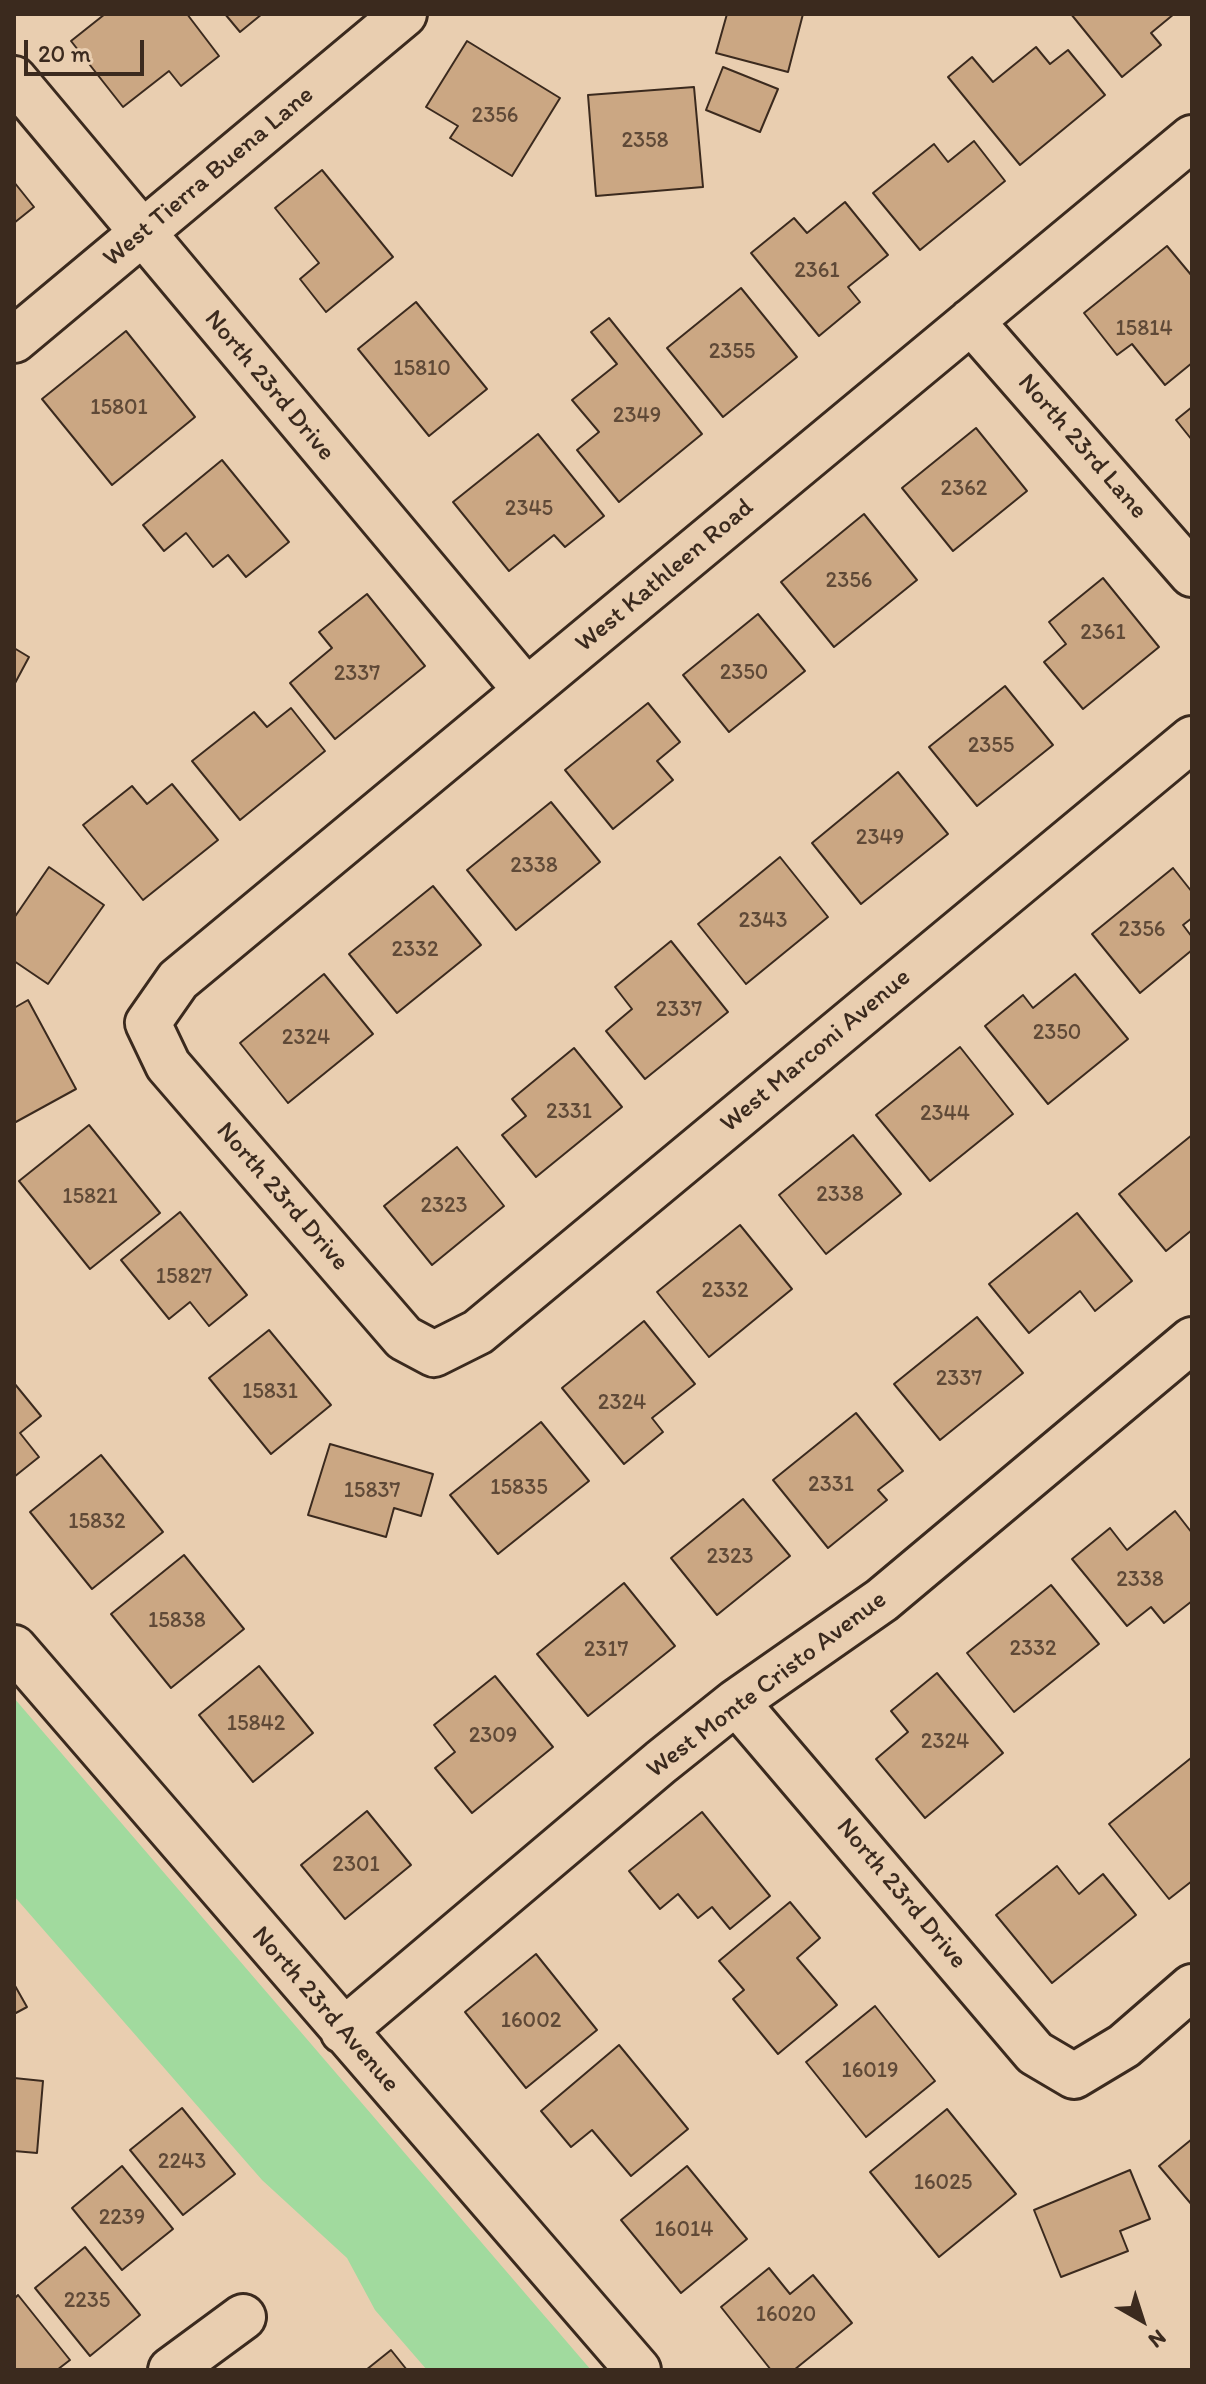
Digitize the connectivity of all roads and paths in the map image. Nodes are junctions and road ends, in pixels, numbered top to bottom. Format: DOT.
graph roads {
  1 [pos="404,14"];
  2 [pos="14,79"];
  3 [pos="1192,138"];
  4 [pos="141,233"];
  5 [pos="971,321"];
  6 [pos="14,340"];
  7 [pos="1192,574"];
  8 [pos="526,690"];
  9 [pos="1192,739"];
  10 [pos="148,1023"];
  11 [pos="1192,1340"];
  12 [pos="434,1354"];
  13 [pos="14,1648"];
  14 [pos="736,1702"];
  15 [pos="1192,1987"];
  16 [pos="343,2031"];
  17 [pos="243,2317"];
  18 [pos="171,2370"];
  19 [pos="638,2370"];
  1 -- 4 [label="street, West Tierra Buena Lane"];
  2 -- 4 [label="street, North 23rd Drive"];
  3 -- 5 [label="street, West Kathleen Road"];
  4 -- 6 [label="street, West Tierra Buena Lane"];
  4 -- 8 [label="street, North 23rd Drive"];
  5 -- 7 [label="street, North 23rd Lane"];
  5 -- 8 [label="street, West Kathleen Road"];
  8 -- 10 [label="street, West Kathleen Road"];
  9 -- 12 [label="street, West Marconi Avenue"];
  10 -- 12 [label="street, North 23rd Drive"];
  11 -- 14 [label="street, West Monte Cristo Avenue"];
  13 -- 16 [label="street, North 23rd Avenue"];
  14 -- 15 [label="street, North 23rd Drive"];
  14 -- 16 [label="street, West Monte Cristo Avenue"];
  16 -- 19 [label="street, North 23rd Avenue"];
  17 -- 18 [label="street"];
}
